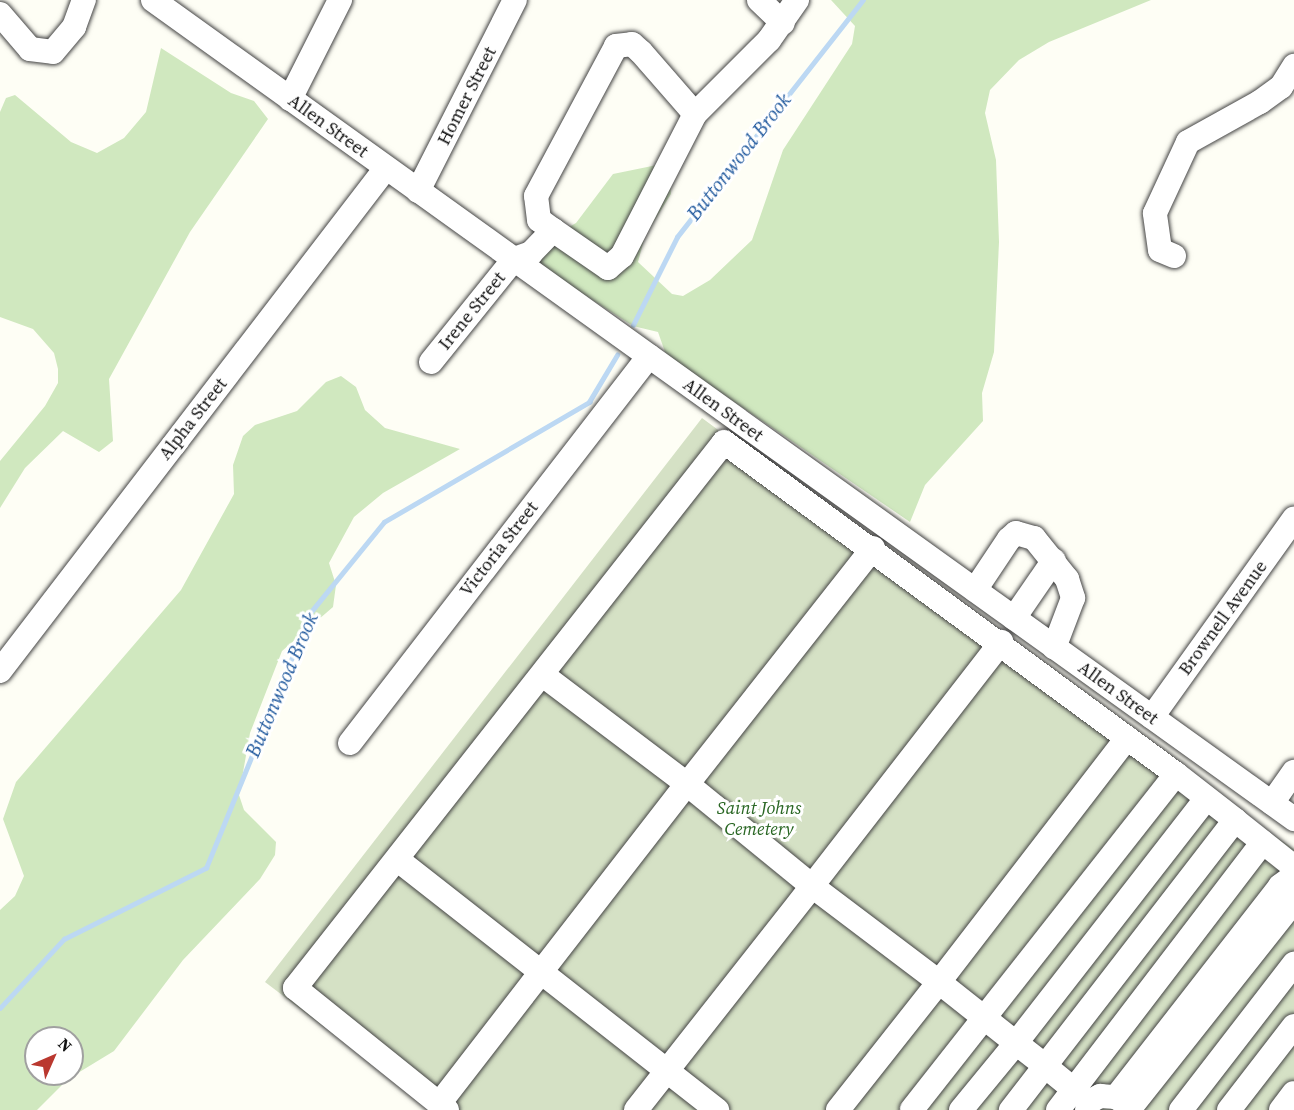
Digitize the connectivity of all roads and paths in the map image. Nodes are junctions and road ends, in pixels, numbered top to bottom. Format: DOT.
graph roads {
  1 [pos="84,0"];
  2 [pos="340,0"];
  3 [pos="515,0"];
  4 [pos="759,0"];
  5 [pos="797,0"];
  6 [pos="157,1"];
  7 [pos="0,14"];
  8 [pos="783,22"];
  9 [pos="1294,66"];
  10 [pos="290,99"];
  11 [pos="694,114"];
  12 [pos="386,168"];
  13 [pos="418,191"];
  14 [pos="553,230"];
  15 [pos="1174,256"];
  16 [pos="514,259"];
  17 [pos="648,356"];
  18 [pos="431,362"];
  19 [pos="739,422"];
  20 [pos="724,442"];
  21 [pos="1294,519"];
  22 [pos="873,548"];
  23 [pos="1054,560"];
  24 [pos="975,590"];
  25 [pos="1014,618"];
  26 [pos="1001,642"];
  27 [pos="1054,648"];
  28 [pos="0,672"];
  29 [pos="543,675"];
  30 [pos="1152,717"];
  31 [pos="1127,738"];
  32 [pos="350,743"];
  33 [pos="1294,772"];
  34 [pos="1176,774"];
  35 [pos="687,784"];
  36 [pos="1206,799"];
  37 [pos="1272,803"];
  38 [pos="1294,819"];
  39 [pos="1235,820"];
  40 [pos="1263,842"];
  41 [pos="398,860"];
  42 [pos="1294,867"];
  43 [pos="1294,876"];
  44 [pos="812,886"];
  45 [pos="1294,901"];
  46 [pos="1294,963"];
  47 [pos="541,972"];
  48 [pos="939,982"];
  49 [pos="985,1018"];
  50 [pos="1294,1026"];
  51 [pos="1016,1043"];
  52 [pos="1045,1066"];
  53 [pos="667,1071"];
  54 [pos="1294,1093"];
  55 [pos="1083,1100"];
  56 [pos="1126,1105"];
  57 [pos="443,1107"];
  58 [pos="636,1110"];
  59 [pos="717,1110"];
  60 [pos="838,1110"];
  61 [pos="912,1110"];
  62 [pos="961,1110"];
  63 [pos="1011,1110"];
  64 [pos="1058,1110"];
  65 [pos="1181,1110"];
  66 [pos="1229,1110"];
  67 [pos="1281,1110"];
  1 -- 7 [label="street"];
  2 -- 10 [label="street"];
  3 -- 13 [label="street, Homer Street"];
  4 -- 8 [label="street"];
  5 -- 8 [label="street"];
  6 -- 10 [label="street, Allen Street"];
  8 -- 11 [label="street"];
  9 -- 15 [label="street"];
  10 -- 12 [label="street, Allen Street"];
  11 -- 14 [label="street"];
  11 -- 14 [label="street"];
  12 -- 13 [label="street, Allen Street"];
  12 -- 28 [label="street, Alpha Street"];
  13 -- 16 [label="street, Allen Street"];
  14 -- 16 [label="street"];
  16 -- 17 [label="street, Allen Street"];
  16 -- 18 [label="street, Irene Street"];
  17 -- 19 [label="street, Allen Street"];
  17 -- 32 [label="street, Victoria Street"];
  19 -- 20 [label="street"];
  19 -- 24 [label="street, Allen Street"];
  20 -- 22 [label="street"];
  20 -- 29 [label="street"];
  21 -- 30 [label="street, Brownell Avenue"];
  22 -- 26 [label="street"];
  22 -- 35 [label="street"];
  23 -- 24 [label="street"];
  23 -- 25 [label="street"];
  23 -- 27 [label="street"];
  24 -- 25 [label="street, Allen Street"];
  25 -- 27 [label="street, Allen Street"];
  26 -- 31 [label="street"];
  26 -- 44 [label="street"];
  27 -- 30 [label="street, Allen Street"];
  29 -- 35 [label="street"];
  29 -- 41 [label="street"];
  30 -- 37 [label="street, Allen Street"];
  31 -- 34 [label="street"];
  31 -- 48 [label="street"];
  33 -- 37 [label="street"];
  34 -- 36 [label="street"];
  34 -- 49 [label="street"];
  35 -- 44 [label="street"];
  35 -- 47 [label="street"];
  36 -- 39 [label="street"];
  36 -- 51 [label="street"];
  37 -- 38 [label="street, Allen Street"];
  39 -- 40 [label="street"];
  39 -- 52 [label="street"];
  40 -- 42 [label="street"];
  40 -- 55 [label="street"];
  41 -- 47 [label="street"];
  41 -- 57 [label="street"];
  43 -- 56 [label="street"];
  44 -- 48 [label="street"];
  44 -- 53 [label="street"];
  45 -- 56 [label="street"];
  46 -- 65 [label="street"];
  47 -- 53 [label="street"];
  47 -- 57 [label="street"];
  48 -- 49 [label="street"];
  48 -- 60 [label="street"];
  49 -- 51 [label="street"];
  49 -- 61 [label="street"];
  50 -- 66 [label="street"];
  51 -- 52 [label="street"];
  51 -- 62 [label="street"];
  52 -- 55 [label="street"];
  52 -- 63 [label="street"];
  53 -- 58 [label="street"];
  53 -- 59 [label="street"];
  54 -- 67 [label="street"];
  55 -- 56 [label="street"];
  55 -- 64 [label="street"];
}
